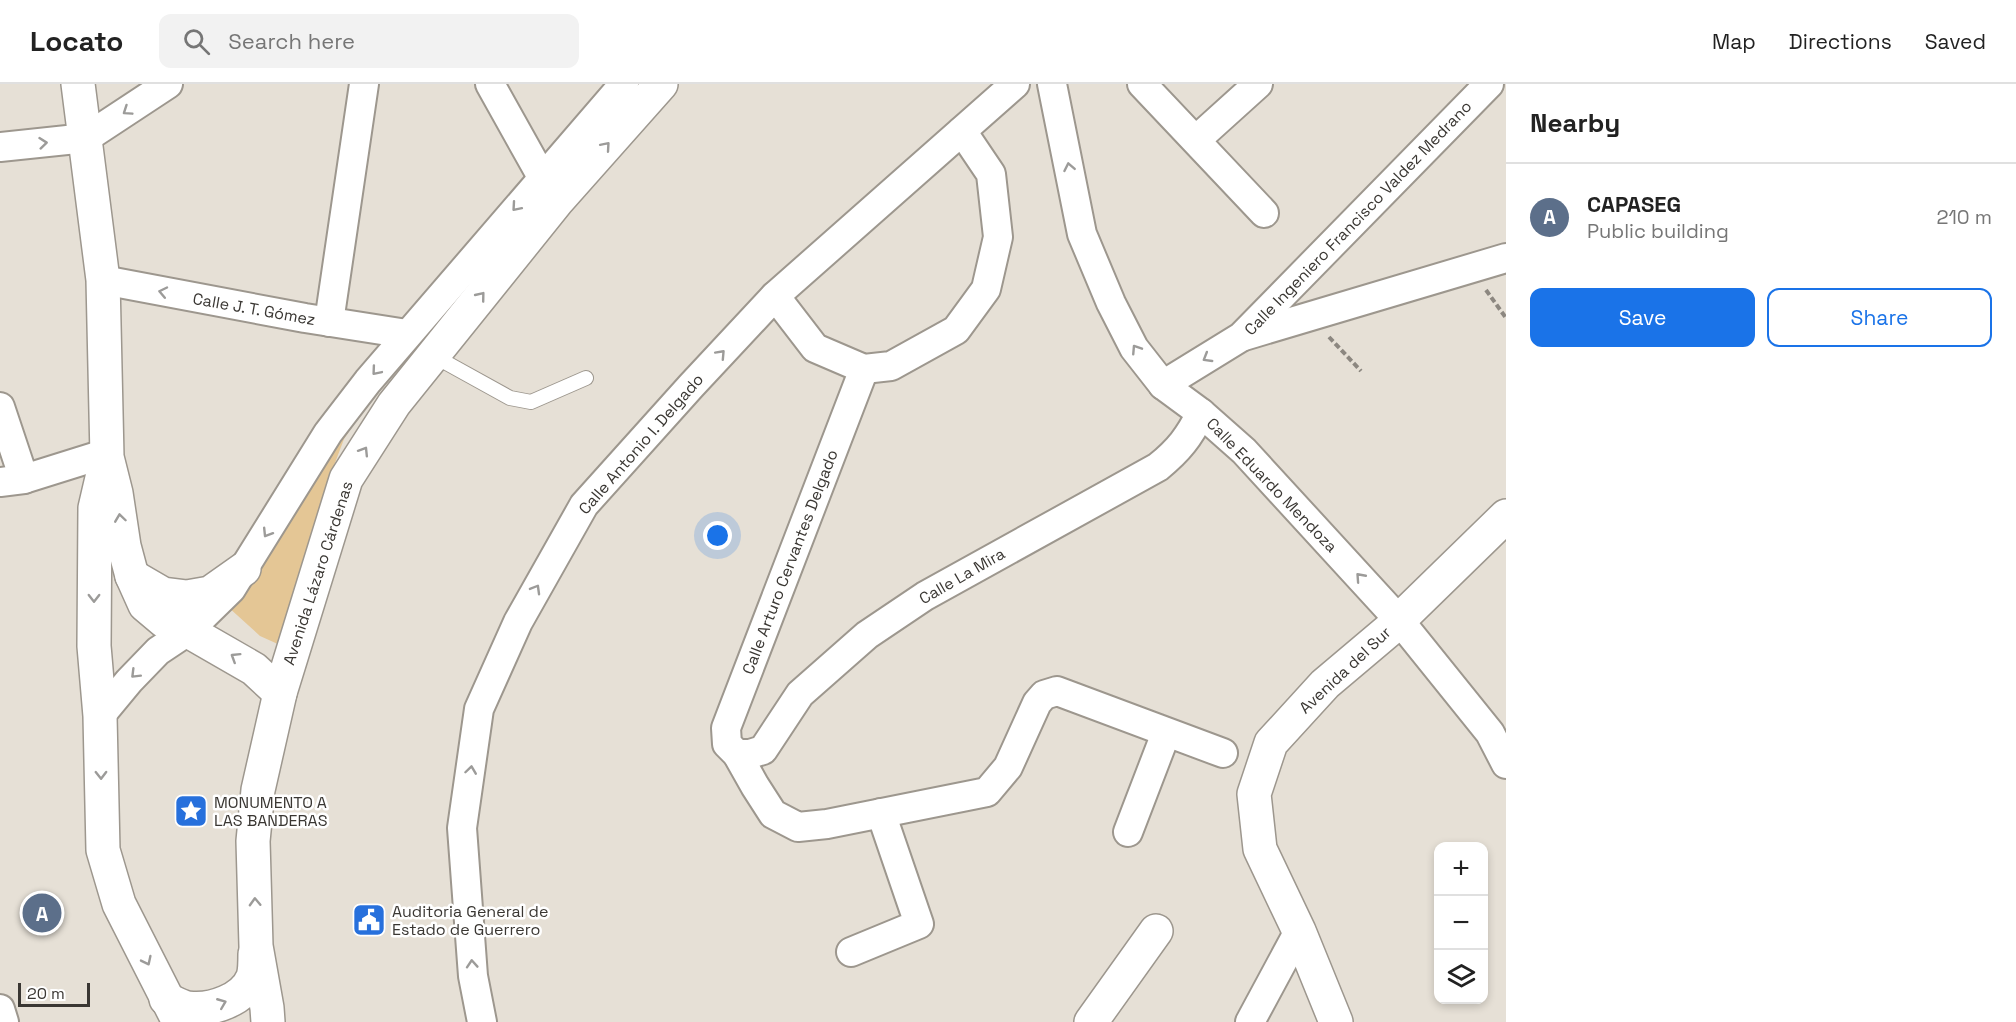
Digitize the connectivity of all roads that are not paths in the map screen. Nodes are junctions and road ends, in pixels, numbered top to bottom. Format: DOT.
graph roads {
  1 [pos="78,84"];
  2 [pos="168,84"];
  3 [pos="364,84"];
  4 [pos="490,84"];
  5 [pos="624,84"];
  6 [pos="661,84"];
  7 [pos="1015,84"];
  8 [pos="1052,84"];
  9 [pos="1142,84"];
  10 [pos="1258,84"];
  11 [pos="1489,84"];
  12 [pos="962,131"];
  13 [pos="86,138"];
  14 [pos="1196,140"];
  15 [pos="0,147"];
  16 [pos="542,177"];
  17 [pos="1264,213"];
  18 [pos="1506,258"];
  19 [pos="103,280"];
  20 [pos="775,296"];
  21 [pos="328,322"];
  22 [pos="407,334"];
  23 [pos="1241,337"];
  24 [pos="434,356"];
  25 [pos="864,369"];
  26 [pos="586,378"];
  27 [pos="1163,385"];
  28 [pos="0,407"];
  29 [pos="1201,412"];
  30 [pos="107,455"];
  31 [pos="12,480"];
  32 [pos="1506,516"];
  33 [pos="244,569"];
  34 [pos="132,576"];
  35 [pos="1399,620"];
  36 [pos="188,631"];
  37 [pos="280,693"];
  38 [pos="100,716"];
  39 [pos="1166,733"];
  40 [pos="1223,753"];
  41 [pos="737,754"];
  42 [pos="1506,764"];
  43 [pos="881,813"];
  44 [pos="1128,832"];
  45 [pos="1156,932"];
  46 [pos="1299,932"];
  47 [pos="256,945"];
  48 [pos="851,951"];
  49 [pos="0,1009"];
  50 [pos="172,1011"];
  51 [pos="4,1022"];
  52 [pos="268,1022"];
  53 [pos="482,1022"];
  54 [pos="1091,1022"];
  55 [pos="1250,1022"];
  56 [pos="1336,1022"];
  1 -- 13 [label="main road"];
  2 -- 13 [label="street, one-way"];
  3 -- 21 [label="street"];
  4 -- 16 [label="street"];
  5 -- 16 [label="street"];
  24 -- 6 [label="main road, Avenida Lázaro Cárdenas, one-way"];
  7 -- 12 [label="street, Calle Antonio I. Delgado"];
  27 -- 8 [label="street, Calle Eduardo Mendoza, one-way"];
  9 -- 14 [label="street"];
  10 -- 14 [label="street"];
  11 -- 23 [label="street, Calle Ingeniero Francisco Valdez Medrano"];
  12 -- 20 [label="street, Calle Antonio I. Delgado"];
  12 -- 25 [label="street"];
  15 -- 13 [label="street, one-way"];
  13 -- 19 [label="main road"];
  14 -- 17 [label="street"];
  16 -- 22 [label="street, one-way"];
  18 -- 23 [label="street"];
  21 -- 19 [label="street, Calle J. T. Gómez, one-way"];
  19 -- 30 [label="main road"];
  20 -- 25 [label="street"];
  53 -- 20 [label="street, Calle Antonio I. Delgado, one-way"];
  21 -- 22 [label="street, Calle J. T. Gómez"];
  22 -- 33 [label="street, one-way"];
  23 -- 27 [label="street, Calle Ingeniero Francisco Valdez Medrano, one-way"];
  24 -- 26 [label="lane"];
  37 -- 24 [label="main road, Avenida Lázaro Cárdenas, one-way"];
  25 -- 41 [label="street, Calle Arturo Cervantes Delgado"];
  27 -- 29 [label="street, Calle Eduardo Mendoza"];
  28 -- 31 [label="street"];
  35 -- 29 [label="street, Calle Eduardo Mendoza, one-way"];
  29 -- 41 [label="street, Calle La Mira"];
  30 -- 31 [label="street"];
  34 -- 30 [label="main road, one-way"];
  30 -- 38 [label="main road, one-way"];
  32 -- 35 [label="main road, Avenida del Sur"];
  33 -- 34 [label="main road"];
  33 -- 36 [label="street"];
  34 -- 36 [label="main road"];
  35 -- 42 [label="street, Calle Eduardo Mendoza"];
  35 -- 46 [label="main road, Avenida del Sur"];
  37 -- 36 [label="main road, one-way"];
  36 -- 38 [label="street, one-way"];
  47 -- 37 [label="main road, Avenida Lázaro Cárdenas, one-way"];
  38 -- 50 [label="main road, one-way"];
  39 -- 40 [label="street"];
  39 -- 43 [label="street, Calle Arturo Cervantes Delgado"];
  39 -- 44 [label="street"];
  41 -- 43 [label="street, Calle Arturo Cervantes Delgado"];
  43 -- 48 [label="street"];
  45 -- 54 [label="main road"];
  46 -- 55 [label="street"];
  46 -- 56 [label="main road, Avenida del Sur"];
  50 -- 47 [label="main road, one-way"];
  47 -- 52 [label="main road, Avenida Lázaro Cárdenas"];
  49 -- 51 [label="street"];
}
